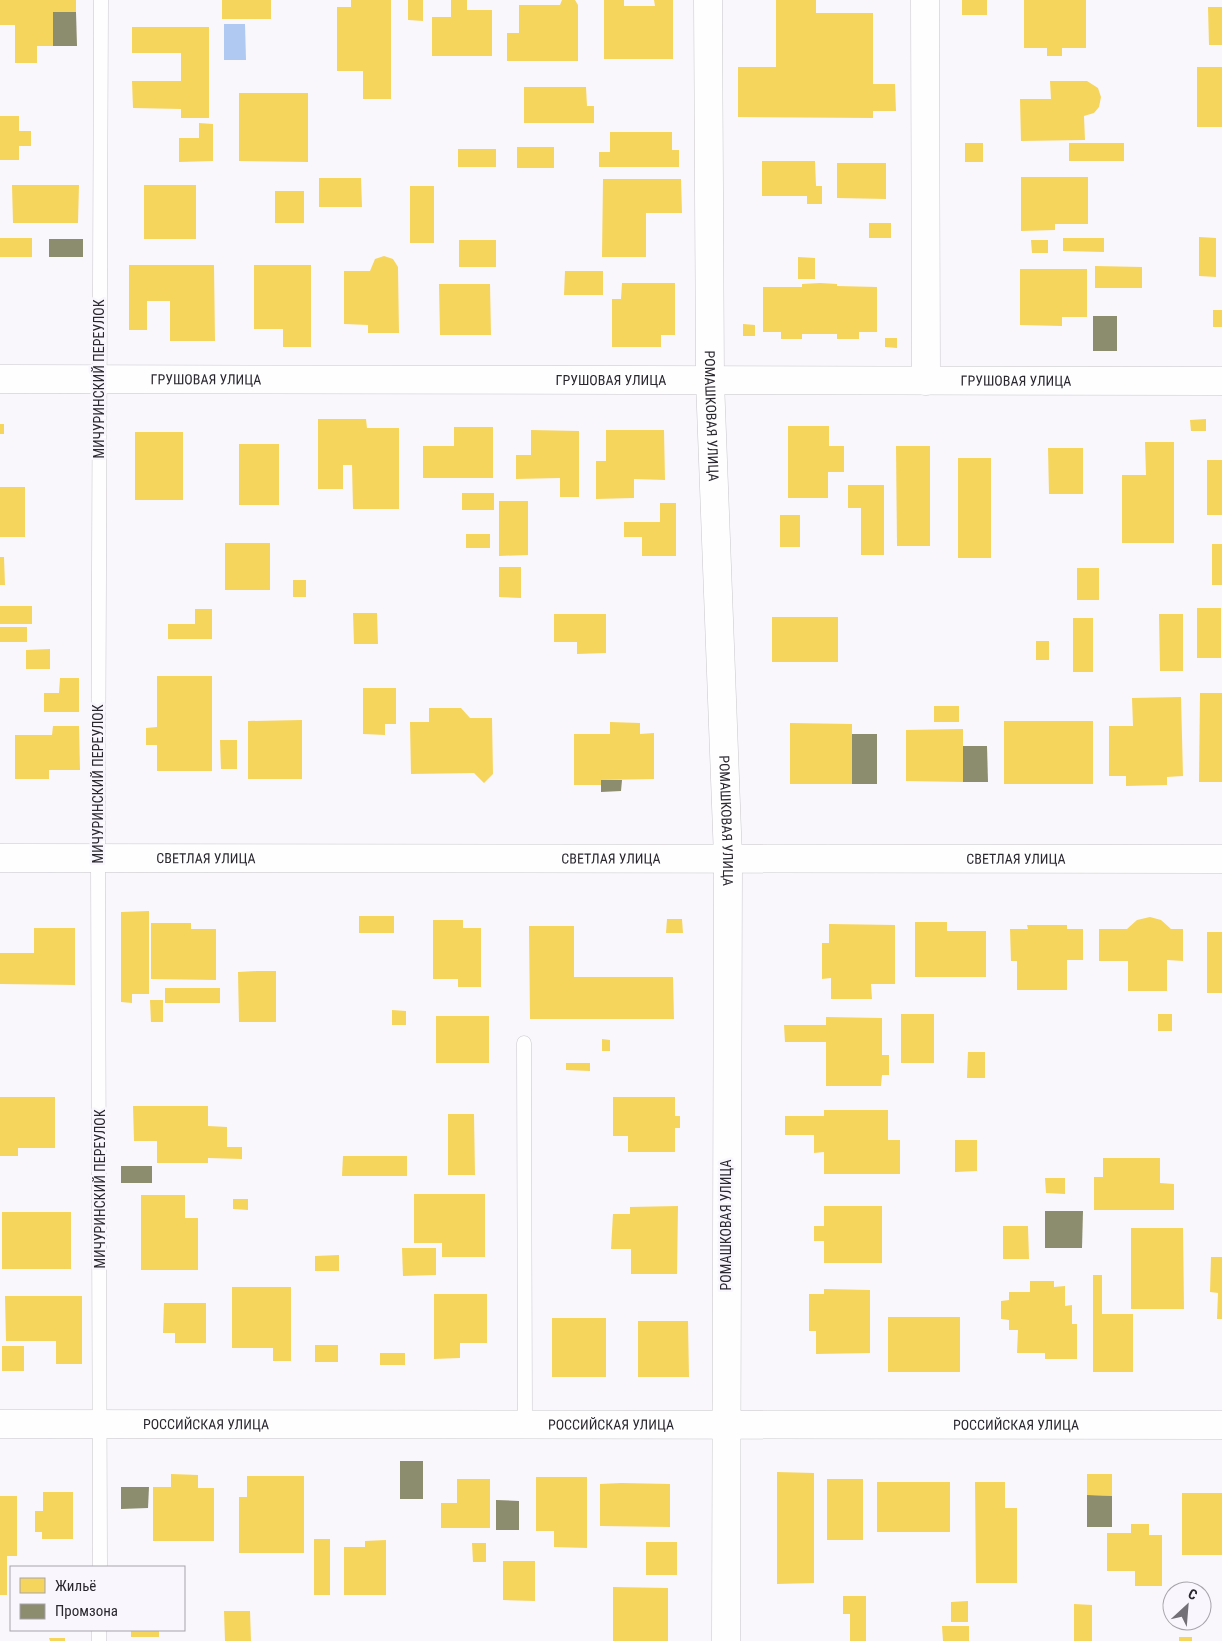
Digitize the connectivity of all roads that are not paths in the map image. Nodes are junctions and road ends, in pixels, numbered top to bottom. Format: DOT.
graph roads {
  1 [pos="102,0"];
  2 [pos="708,0"];
  3 [pos="925,0"];
  4 [pos="0,379"];
  5 [pos="99,380"];
  6 [pos="710,381"];
  7 [pos="926,381"];
  8 [pos="1222,381"];
  9 [pos="0,858"];
  10 [pos="98,858"];
  11 [pos="728,858"];
  12 [pos="1222,859"];
  13 [pos="524,1043"];
  14 [pos="0,1424"];
  15 [pos="101,1424"];
  16 [pos="525,1424"];
  17 [pos="725,1424"];
  18 [pos="1222,1425"];
  19 [pos="100,1566"];
  20 [pos="726,1641"];
  1 -- 5 [label="lane, МИЧУРИНСКИЙ ПЕРЕУЛОК"];
  2 -- 6 [label="street, РОМАШКОВАЯ УЛИЦА"];
  3 -- 7 [label="street"];
  4 -- 5 [label="street, ГРУШОВАЯ УЛИЦА"];
  5 -- 6 [label="street, ГРУШОВАЯ УЛИЦА"];
  5 -- 10 [label="lane, МИЧУРИНСКИЙ ПЕРЕУЛОК"];
  6 -- 7 [label="street, ГРУШОВАЯ УЛИЦА"];
  6 -- 11 [label="street, РОМАШКОВАЯ УЛИЦА"];
  7 -- 8 [label="street, ГРУШОВАЯ УЛИЦА"];
  9 -- 10 [label="street, СВЕТЛАЯ УЛИЦА"];
  10 -- 11 [label="street, СВЕТЛАЯ УЛИЦА"];
  10 -- 15 [label="lane, МИЧУРИНСКИЙ ПЕРЕУЛОК"];
  11 -- 12 [label="street, СВЕТЛАЯ УЛИЦА"];
  11 -- 17 [label="street, РОМАШКОВАЯ УЛИЦА"];
  13 -- 16 [label="lane"];
  14 -- 15 [label="street, РОССИЙСКАЯ УЛИЦА"];
  15 -- 16 [label="street, РОССИЙСКАЯ УЛИЦА"];
  15 -- 19 [label="lane, МИЧУРИНСКИЙ ПЕРЕУЛОК"];
  16 -- 17 [label="street, РОССИЙСКАЯ УЛИЦА"];
  17 -- 18 [label="street, РОССИЙСКАЯ УЛИЦА"];
  17 -- 20 [label="street, РОМАШКОВАЯ УЛИЦА"];
}
